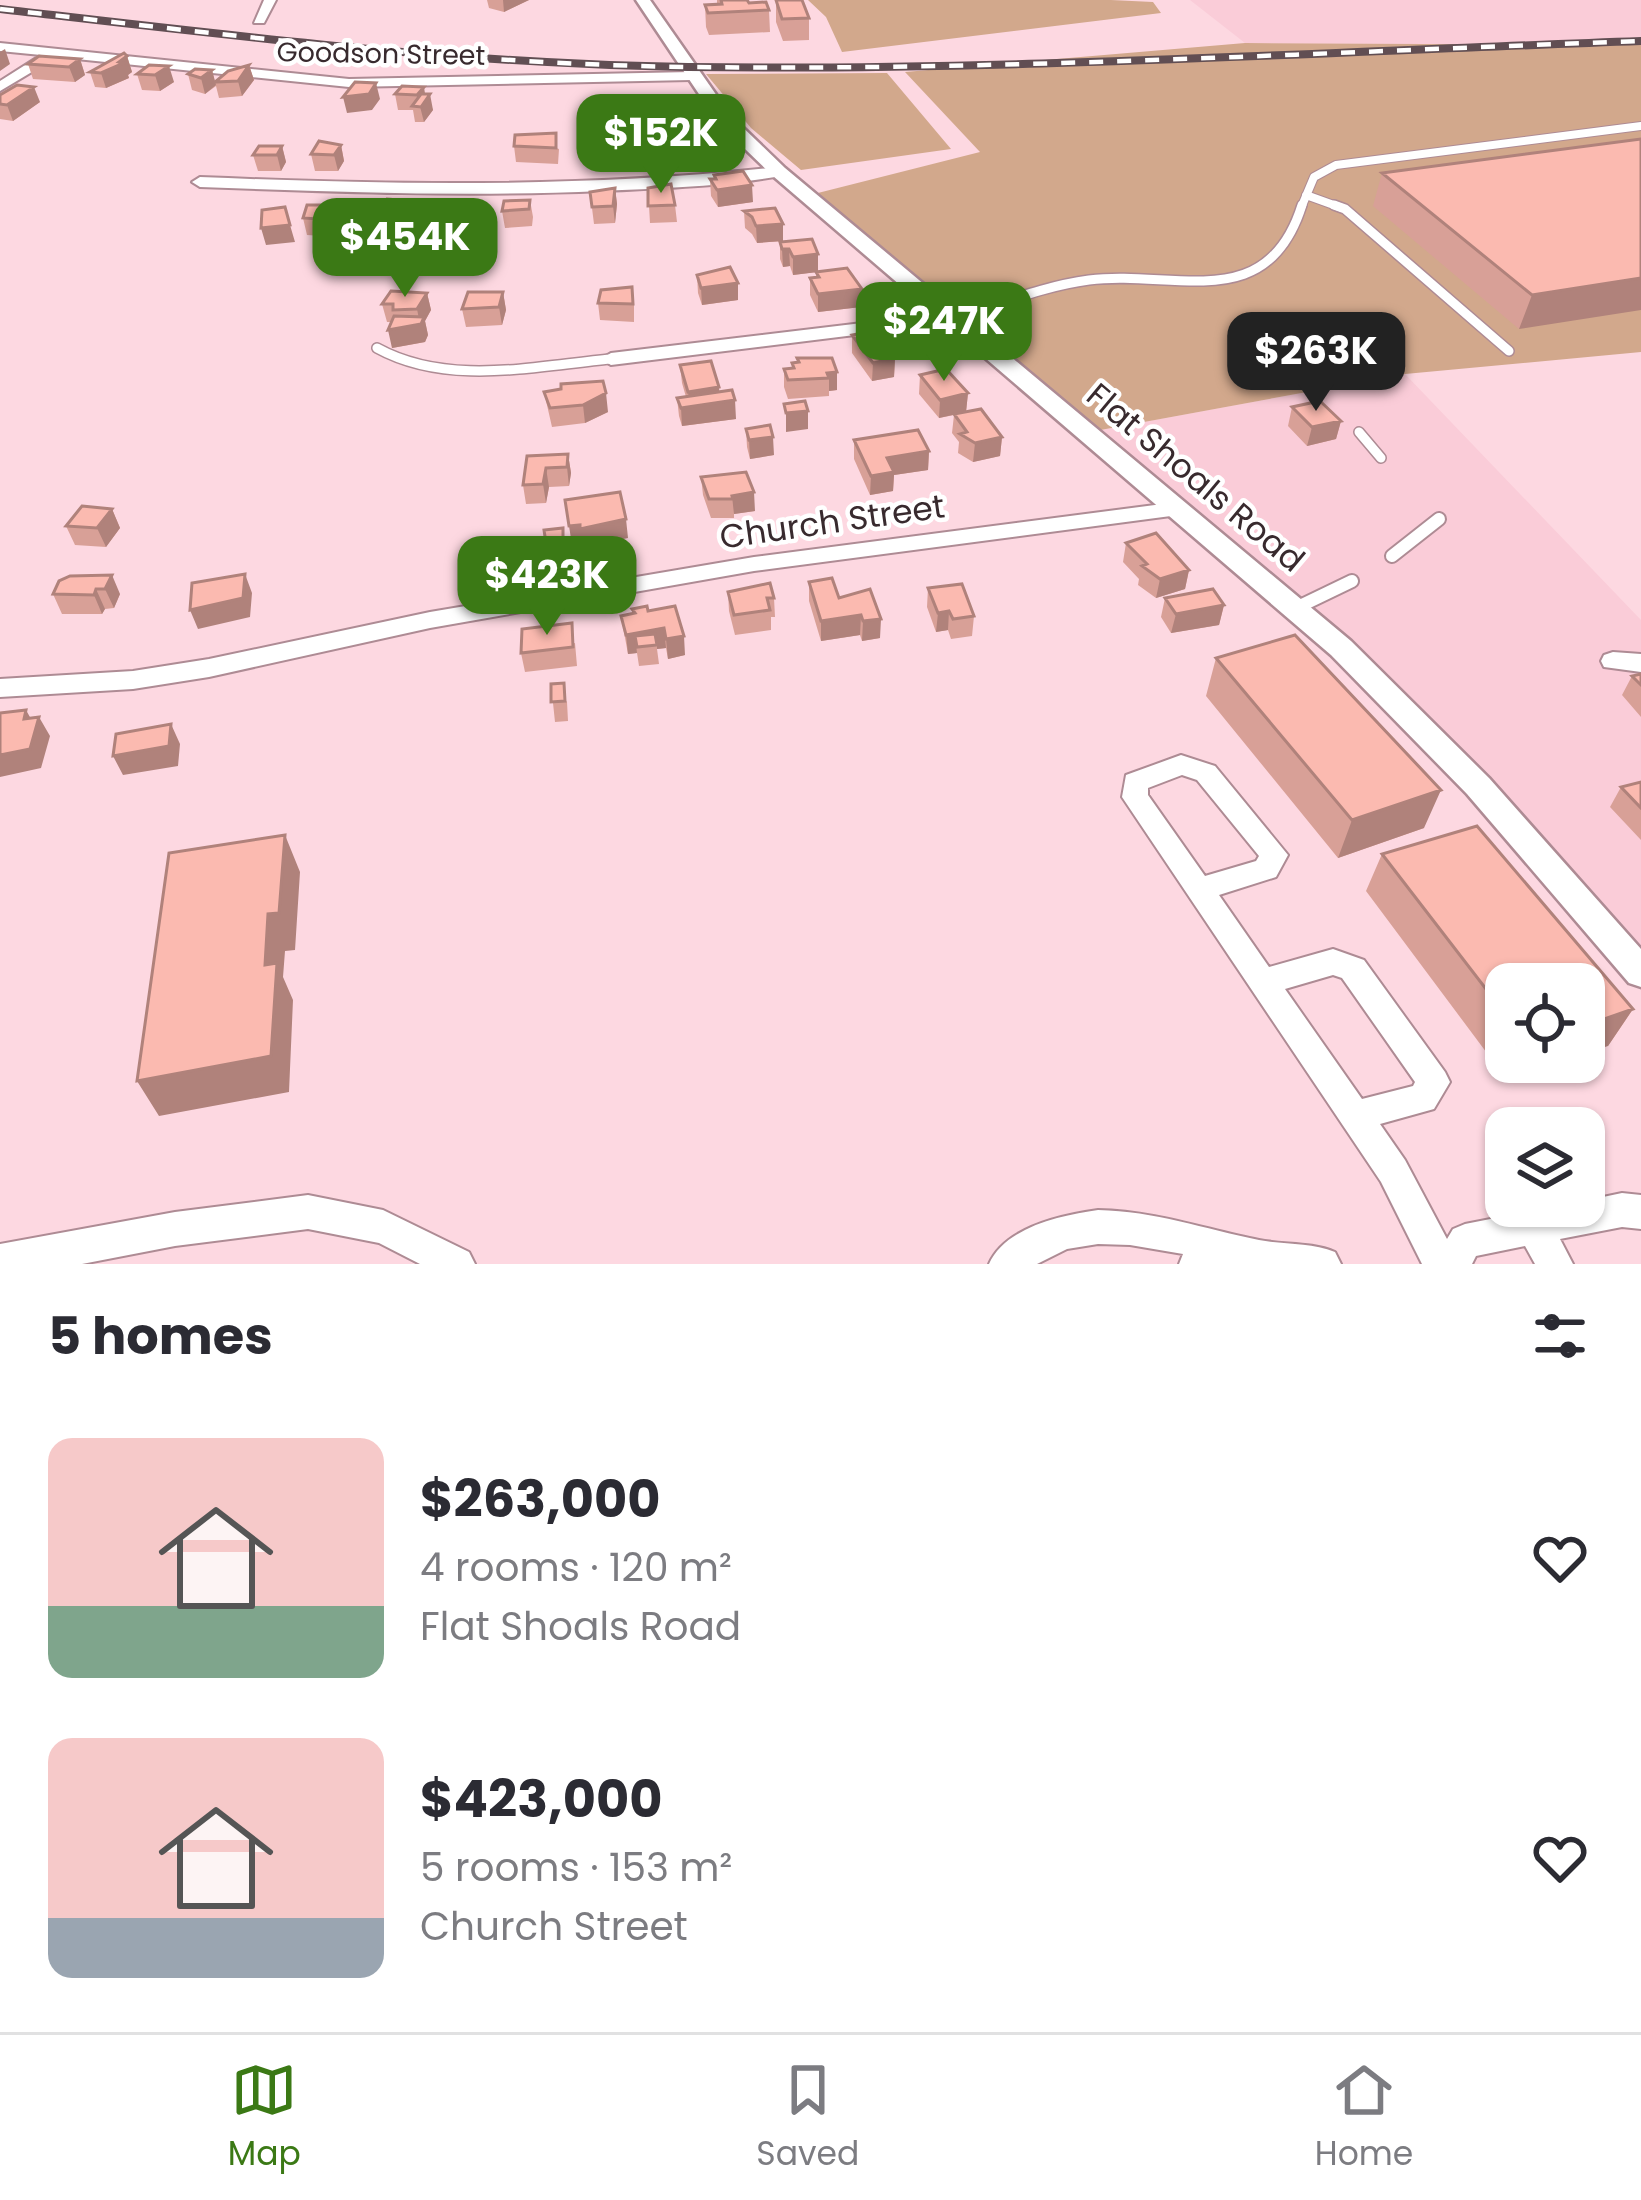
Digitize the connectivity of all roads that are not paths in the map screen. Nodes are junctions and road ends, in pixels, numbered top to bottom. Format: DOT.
graph roads {
  1 [pos="270,0"];
  2 [pos="643,0"];
  3 [pos="259,20"];
  4 [pos="0,47"];
  5 [pos="54,53"];
  6 [pos="691,76"];
  7 [pos="0,87"];
  8 [pos="1641,127"];
  9 [pos="779,172"];
  10 [pos="200,182"];
  11 [pos="1306,195"];
  12 [pos="953,318"];
  13 [pos="376,348"];
  14 [pos="1509,351"];
  15 [pos="611,359"];
  16 [pos="1359,432"];
  17 [pos="1381,458"];
  18 [pos="1178,509"];
  19 [pos="1439,519"];
  20 [pos="1392,556"];
  21 [pos="1352,581"];
  22 [pos="1295,608"];
  23 [pos="1613,661"];
  24 [pos="1641,663"];
  25 [pos="0,688"];
  26 [pos="1198,890"];
  27 [pos="1641,973"];
  28 [pos="1262,982"];
  29 [pos="1354,1116"];
  30 [pos="1641,1212"];
  31 [pos="1534,1228"];
  32 [pos="1261,1258"];
  33 [pos="0,1262"];
  34 [pos="458,1264"];
  35 [pos="1007,1264"];
  36 [pos="1197,1264"];
  37 [pos="1323,1264"];
  38 [pos="1441,1264"];
  39 [pos="1453,1264"];
  40 [pos="1556,1264"];
  1 -- 3 [label="street"];
  2 -- 6 [label="street, Flat Shoals Road"];
  4 -- 5 [label="street, Goodson Street"];
  5 -- 6 [label="street, Goodson Street"];
  5 -- 7 [label="street"];
  6 -- 9 [label="street, Flat Shoals Road"];
  8 -- 11 [label="lane"];
  9 -- 10 [label="street"];
  9 -- 12 [label="street, Flat Shoals Road"];
  11 -- 12 [label="lane"];
  11 -- 14 [label="lane"];
  12 -- 15 [label="street"];
  12 -- 18 [label="street, Flat Shoals Road"];
  13 -- 15 [label="lane"];
  16 -- 17 [label="lane"];
  18 -- 22 [label="street, Flat Shoals Road"];
  18 -- 25 [label="street, Church Street"];
  19 -- 20 [label="lane"];
  21 -- 22 [label="lane"];
  22 -- 27 [label="street, Flat Shoals Road"];
  23 -- 24 [label="street"];
  26 -- 26 [label="street"];
  26 -- 28 [label="street"];
  28 -- 29 [label="street"];
  28 -- 29 [label="street"];
  29 -- 38 [label="street"];
  30 -- 31 [label="street"];
  31 -- 39 [label="street"];
  31 -- 40 [label="street"];
  32 -- 35 [label="street"];
  32 -- 36 [label="street"];
  32 -- 37 [label="street"];
  33 -- 34 [label="street"];
}
